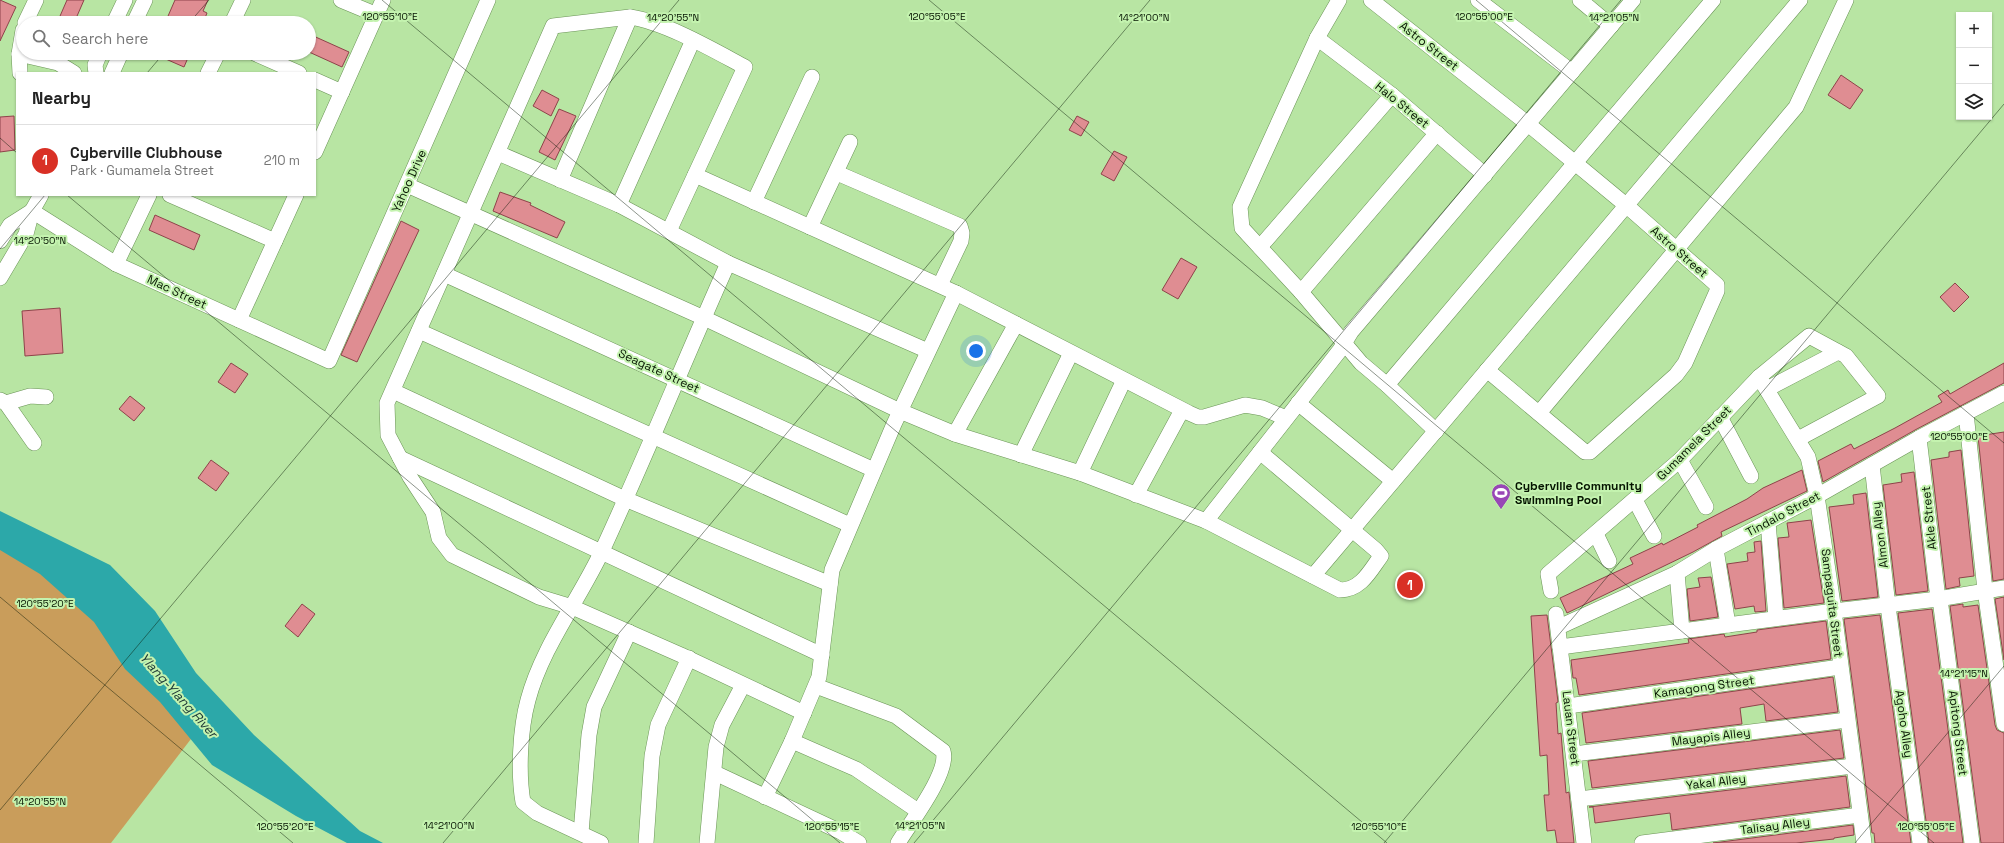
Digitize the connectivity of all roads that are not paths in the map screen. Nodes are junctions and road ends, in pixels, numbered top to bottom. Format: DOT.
graph roads {
  1 [pos="36,0"];
  2 [pos="125,0"];
  3 [pos="145,0"];
  4 [pos="243,0"];
  5 [pos="341,0"];
  6 [pos="383,0"];
  7 [pos="488,0"];
  8 [pos="1339,0"];
  9 [pos="1371,0"];
  10 [pos="1478,0"];
  11 [pos="1580,0"];
  12 [pos="1633,0"];
  13 [pos="1713,0"];
  14 [pos="1800,0"];
  15 [pos="1846,0"];
  16 [pos="376,15"];
  17 [pos="29,16"];
  18 [pos="117,16"];
  19 [pos="137,16"];
  20 [pos="235,16"];
  21 [pos="630,17"];
  22 [pos="1611,26"];
  23 [pos="1317,38"];
  24 [pos="692,40"];
  25 [pos="19,60"];
  26 [pos="45,60"];
  27 [pos="97,60"];
  28 [pos="118,60"];
  29 [pos="214,60"];
  30 [pos="270,60"];
  31 [pos="20,72"];
  32 [pos="72,72"];
  33 [pos="96,72"];
  34 [pos="112,72"];
  35 [pos="208,72"];
  36 [pos="297,72"];
  37 [pos="1572,72"];
  38 [pos="812,77"];
  39 [pos="316,80"];
  40 [pos="342,92"];
  41 [pos="1392,95"];
  42 [pos="1528,124"];
  43 [pos="1437,133"];
  44 [pos="850,142"];
  45 [pos="316,150"];
  46 [pos="498,153"];
  47 [pos="1576,163"];
  48 [pos="837,173"];
  49 [pos="1485,174"];
  50 [pos="695,175"];
  51 [pos="560,180"];
  52 [pos="407,185"];
  53 [pos="29,196"];
  54 [pos="40,196"];
  55 [pos="150,196"];
  56 [pos="172,196"];
  57 [pos="296,196"];
  58 [pos="754,202"];
  59 [pos="619,205"];
  60 [pos="1627,206"];
  61 [pos="32,211"];
  62 [pos="471,213"];
  63 [pos="810,227"];
  64 [pos="669,231"];
  65 [pos="0,241"];
  66 [pos="275,241"];
  67 [pos="1260,247"];
  68 [pos="1677,251"];
  69 [pos="728,263"];
  70 [pos="116,264"];
  71 [pos="444,274"];
  72 [pos="0,278"];
  73 [pos="940,285"];
  74 [pos="1301,292"];
  75 [pos="956,293"];
  76 [pos="704,318"];
  77 [pos="239,320"];
  78 [pos="1016,324"];
  79 [pos="419,331"];
  80 [pos="1344,342"];
  81 [pos="928,351"];
  82 [pos="1838,352"];
  83 [pos="1072,353"];
  84 [pos="329,361"];
  85 [pos="1487,370"];
  86 [pos="677,379"];
  87 [pos="1124,380"];
  88 [pos="1763,383"];
  89 [pos="1387,385"];
  90 [pos="393,391"];
  91 [pos="2004,393"];
  92 [pos="46,397"];
  93 [pos="3,402"];
  94 [pos="1298,403"];
  95 [pos="900,410"];
  96 [pos="1182,410"];
  97 [pos="1539,413"];
  98 [pos="1966,413"];
  99 [pos="1720,417"];
  100 [pos="1286,418"];
  101 [pos="1436,431"];
  102 [pos="955,434"];
  103 [pos="652,436"];
  104 [pos="1920,438"];
  105 [pos="1798,439"];
  106 [pos="34,442"];
  107 [pos="1260,452"];
  108 [pos="1021,455"];
  109 [pos="400,458"];
  110 [pos="1680,460"];
  111 [pos="1872,465"];
  112 [pos="874,470"];
  113 [pos="1080,473"];
  114 [pos="1750,476"];
  115 [pos="1393,481"];
  116 [pos="1136,495"];
  117 [pos="1817,496"];
  118 [pos="625,498"];
  119 [pos="1635,500"];
  120 [pos="1706,507"];
  121 [pos="1206,521"];
  122 [pos="1768,522"];
  123 [pos="850,525"];
  124 [pos="1352,529"];
  125 [pos="1596,534"];
  126 [pos="1654,536"];
  127 [pos="1716,549"];
  128 [pos="602,553"];
  129 [pos="1609,561"];
  130 [pos="1677,573"];
  131 [pos="1313,576"];
  132 [pos="830,584"];
  133 [pos="2004,588"];
  134 [pos="1985,590"];
  135 [pos="1551,591"];
  136 [pos="1939,599"];
  137 [pos="1888,606"];
  138 [pos="572,607"];
  139 [pos="1834,610"];
  140 [pos="1776,618"];
  141 [pos="1558,620"];
  142 [pos="1728,625"];
  143 [pos="1682,631"];
  144 [pos="629,632"];
  145 [pos="1560,647"];
  146 [pos="822,655"];
  147 [pos="689,658"];
  148 [pos="1840,668"];
  149 [pos="743,685"];
  150 [pos="816,686"];
  151 [pos="1568,706"];
  152 [pos="804,713"];
  153 [pos="1847,720"];
  154 [pos="2004,724"];
  155 [pos="792,741"];
  156 [pos="1574,754"];
  157 [pos="1854,766"];
  158 [pos="715,773"];
  159 [pos="765,797"];
  160 [pos="1579,799"];
  161 [pos="918,810"];
  162 [pos="1860,815"];
  163 [pos="581,833"];
  164 [pos="711,842"];
  165 [pos="601,843"];
  166 [pos="646,843"];
  167 [pos="859,843"];
  168 [pos="898,843"];
  169 [pos="1584,843"];
  170 [pos="1642,843"];
  171 [pos="1864,843"];
  172 [pos="1920,843"];
  173 [pos="1972,843"];
  1 -- 17 [label="street"];
  2 -- 18 [label="street"];
  3 -- 19 [label="street"];
  4 -- 20 [label="street"];
  5 -- 16 [label="street"];
  6 -- 16 [label="street"];
  7 -- 52 [label="street, Yahoo Drive"];
  8 -- 23 [label="street"];
  9 -- 42 [label="street, Astro Street"];
  10 -- 37 [label="street"];
  11 -- 22 [label="street"];
  12 -- 22 [label="street"];
  13 -- 47 [label="street"];
  14 -- 60 [label="street"];
  15 -- 68 [label="street"];
  16 -- 40 [label="street"];
  21 -- 24 [label="street"];
  21 -- 46 [label="street"];
  21 -- 51 [label="street"];
  22 -- 37 [label="street"];
  23 -- 41 [label="street, Halo Street"];
  23 -- 67 [label="street"];
  24 -- 50 [label="street"];
  24 -- 59 [label="street"];
  25 -- 31 [label="street"];
  26 -- 32 [label="street"];
  27 -- 33 [label="street"];
  28 -- 34 [label="street"];
  29 -- 35 [label="street"];
  30 -- 36 [label="street"];
  37 -- 42 [label="street"];
  38 -- 58 [label="street"];
  39 -- 40 [label="street"];
  40 -- 45 [label="street"];
  41 -- 43 [label="street, Halo Street"];
  41 -- 67 [label="street"];
  42 -- 47 [label="street, Astro Street"];
  42 -- 49 [label="street"];
  43 -- 49 [label="street, Halo Street"];
  43 -- 74 [label="street"];
  44 -- 48 [label="street"];
  46 -- 51 [label="street"];
  46 -- 62 [label="street"];
  47 -- 60 [label="street, Astro Street"];
  47 -- 89 [label="street"];
  48 -- 63 [label="street"];
  48 -- 73 [label="street"];
  49 -- 80 [label="street"];
  50 -- 58 [label="street"];
  50 -- 64 [label="street"];
  51 -- 59 [label="street"];
  52 -- 62 [label="street"];
  52 -- 84 [label="street, Yahoo Drive"];
  53 -- 61 [label="street"];
  54 -- 61 [label="street"];
  55 -- 70 [label="street"];
  56 -- 66 [label="street"];
  57 -- 66 [label="street"];
  58 -- 63 [label="street"];
  59 -- 64 [label="street"];
  60 -- 68 [label="street, Astro Street"];
  60 -- 85 [label="street"];
  61 -- 65 [label="street"];
  61 -- 70 [label="street, Mac Street"];
  61 -- 72 [label="street"];
  62 -- 71 [label="street"];
  62 -- 76 [label="street"];
  63 -- 73 [label="street"];
  64 -- 69 [label="street"];
  66 -- 77 [label="street"];
  67 -- 74 [label="street"];
  68 -- 97 [label="street"];
  68 -- 97 [label="street, Astro Street"];
  69 -- 76 [label="street"];
  69 -- 81 [label="street"];
  70 -- 77 [label="street, Mac Street"];
  71 -- 79 [label="street"];
  71 -- 86 [label="street, Seagate Street"];
  73 -- 75 [label="street"];
  74 -- 80 [label="street"];
  75 -- 78 [label="street"];
  75 -- 81 [label="street"];
  76 -- 86 [label="street"];
  76 -- 95 [label="street"];
  77 -- 84 [label="street, Mac Street"];
  78 -- 83 [label="street"];
  78 -- 102 [label="street"];
  79 -- 90 [label="street"];
  79 -- 103 [label="street"];
  80 -- 89 [label="street"];
  80 -- 94 [label="street"];
  81 -- 95 [label="street"];
  82 -- 88 [label="street"];
  82 -- 88 [label="street"];
  82 -- 105 [label="street"];
  83 -- 87 [label="street"];
  83 -- 108 [label="street"];
  85 -- 97 [label="street, Astro Street"];
  85 -- 101 [label="street"];
  86 -- 103 [label="street"];
  86 -- 112 [label="street, Seagate Street"];
  87 -- 96 [label="street"];
  87 -- 113 [label="street"];
  88 -- 99 [label="street, Gumamela Street"];
  88 -- 105 [label="street, Sampaguita Street"];
  89 -- 101 [label="street"];
  90 -- 109 [label="street"];
  90 -- 118 [label="street"];
  91 -- 98 [label="street, Tindalo Street"];
  92 -- 93 [label="street"];
  93 -- 106 [label="street"];
  94 -- 100 [label="street"];
  94 -- 115 [label="street"];
  95 -- 102 [label="street"];
  95 -- 112 [label="street"];
  96 -- 100 [label="street"];
  96 -- 116 [label="street"];
  98 -- 104 [label="street, Tindalo Street"];
  98 -- 134 [label="street"];
  99 -- 110 [label="street, Gumamela Street"];
  99 -- 114 [label="street"];
  100 -- 107 [label="street"];
  101 -- 115 [label="street"];
  102 -- 108 [label="street"];
  103 -- 118 [label="street"];
  103 -- 123 [label="street"];
  104 -- 111 [label="street, Tindalo Street"];
  104 -- 136 [label="street, Akle Street"];
  105 -- 117 [label="street, Sampaguita Street"];
  107 -- 121 [label="street"];
  107 -- 124 [label="street"];
  108 -- 113 [label="street"];
  109 -- 128 [label="street"];
  109 -- 138 [label="street"];
  110 -- 119 [label="street, Gumamela Street"];
  110 -- 120 [label="street"];
  111 -- 117 [label="street, Tindalo Street"];
  111 -- 137 [label="street, Almon Alley"];
  112 -- 123 [label="street"];
  113 -- 116 [label="street"];
  115 -- 124 [label="street"];
  116 -- 121 [label="street"];
  117 -- 122 [label="street, Tindalo Street"];
  117 -- 139 [label="street, Sampaguita Street"];
  118 -- 128 [label="street"];
  118 -- 132 [label="street"];
  119 -- 125 [label="street, Gumamela Street"];
  119 -- 126 [label="street"];
  121 -- 131 [label="street"];
  122 -- 127 [label="street, Tindalo Street"];
  122 -- 140 [label="street"];
  123 -- 132 [label="street"];
  124 -- 131 [label="street"];
  124 -- 131 [label="street"];
  125 -- 129 [label="street"];
  125 -- 135 [label="street, Gumamela Street"];
  127 -- 130 [label="street, Tindalo Street"];
  127 -- 142 [label="street"];
  128 -- 138 [label="street"];
  128 -- 146 [label="street"];
  130 -- 141 [label="street, Tindalo Street"];
  130 -- 143 [label="street"];
  132 -- 146 [label="street"];
  133 -- 134 [label="street"];
  134 -- 136 [label="street"];
  134 -- 154 [label="street"];
  136 -- 137 [label="street"];
  136 -- 173 [label="street, Apitong Street"];
  137 -- 139 [label="street"];
  137 -- 172 [label="street, Agoho Alley"];
  138 -- 144 [label="street"];
  138 -- 163 [label="street"];
  139 -- 140 [label="street"];
  139 -- 148 [label="street, Sampaguita Street"];
  140 -- 142 [label="street"];
  141 -- 145 [label="street, Lauan Street"];
  142 -- 143 [label="street"];
  143 -- 145 [label="street"];
  144 -- 147 [label="street"];
  144 -- 163 [label="street"];
  145 -- 151 [label="street, Lauan Street"];
  146 -- 150 [label="street"];
  147 -- 149 [label="street"];
  147 -- 166 [label="street"];
  148 -- 151 [label="street, Kamagong Street"];
  148 -- 153 [label="street, Sampaguita Street"];
  149 -- 152 [label="street"];
  149 -- 158 [label="street"];
  150 -- 152 [label="street"];
  150 -- 161 [label="street"];
  151 -- 156 [label="street, Lauan Street"];
  152 -- 155 [label="street"];
  153 -- 156 [label="street, Mayapis Alley"];
  153 -- 157 [label="street, Sampaguita Street"];
  155 -- 159 [label="street"];
  155 -- 161 [label="street"];
  156 -- 160 [label="street, Lauan Street"];
  157 -- 160 [label="street, Yakal Alley"];
  157 -- 162 [label="street, Sampaguita Street"];
  158 -- 159 [label="street"];
  158 -- 164 [label="street"];
  159 -- 167 [label="street"];
  160 -- 169 [label="street, Lauan Street"];
  161 -- 168 [label="street"];
  162 -- 170 [label="street, Talisay Alley"];
  162 -- 171 [label="street, Sampaguita Street"];
  163 -- 165 [label="street"];
}
